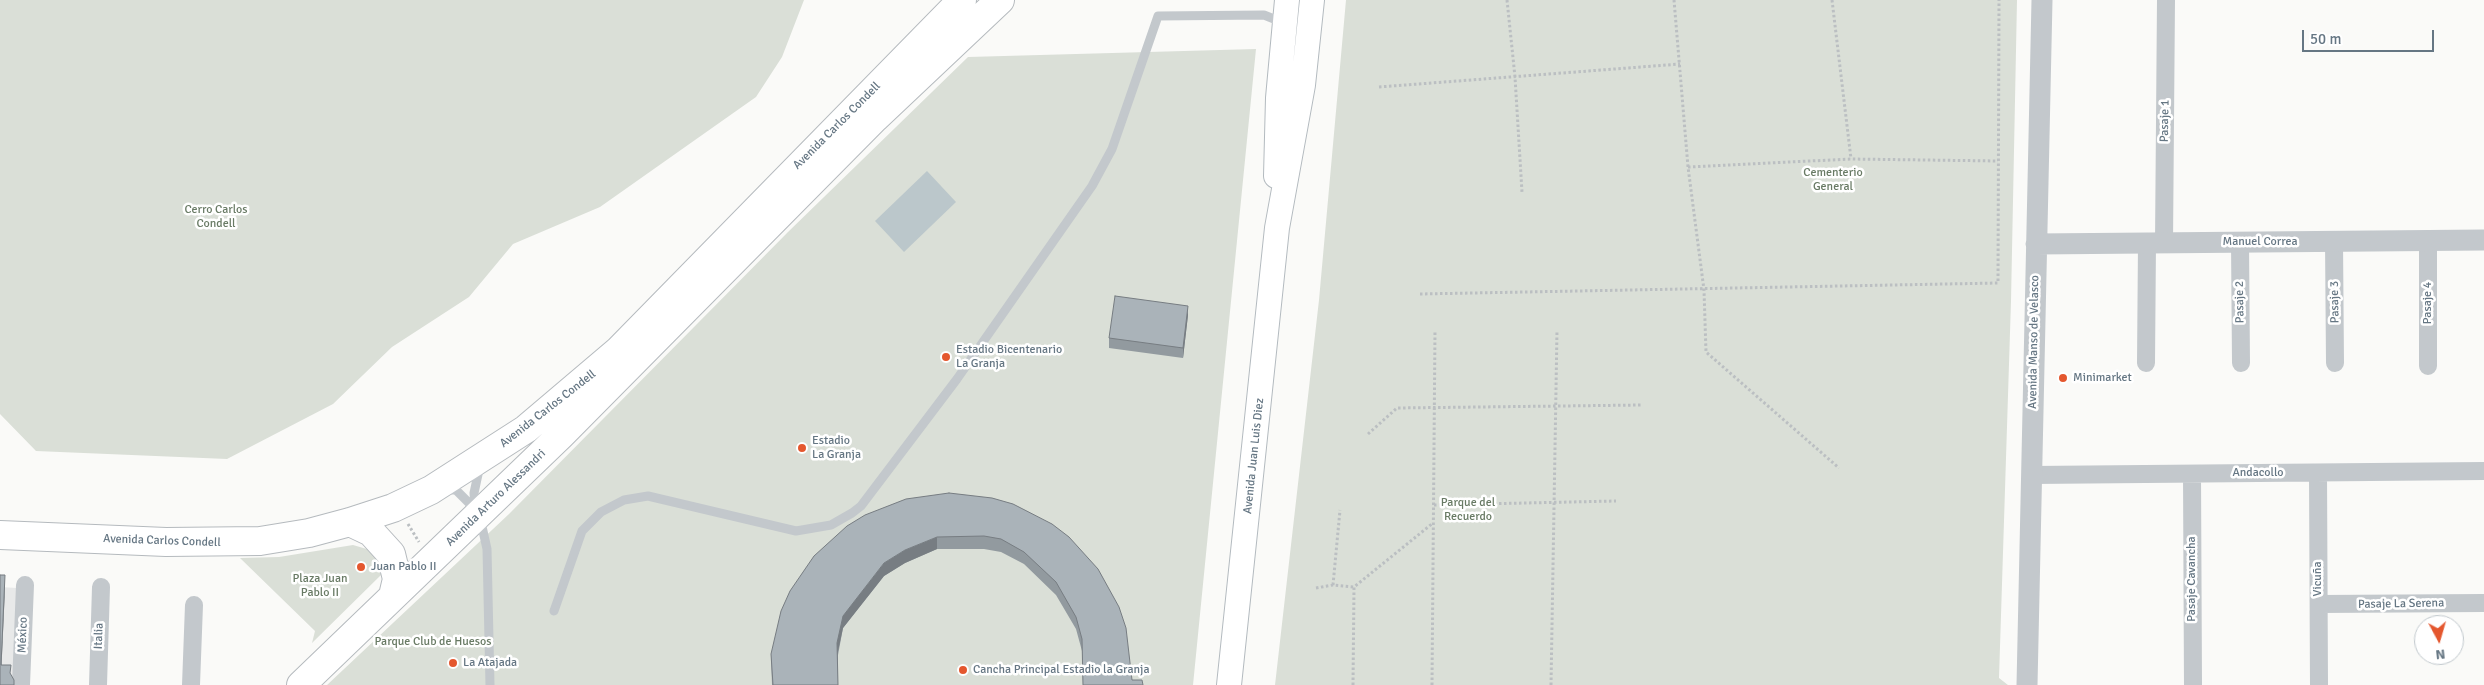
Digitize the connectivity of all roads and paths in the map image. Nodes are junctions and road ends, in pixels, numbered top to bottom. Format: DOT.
graph roads {
  1 [pos="962,0"];
  2 [pos="1000,0"];
  3 [pos="1312,0"];
  4 [pos="1507,0"];
  5 [pos="1674,0"];
  6 [pos="1832,0"];
  7 [pos="1999,0"];
  8 [pos="2042,0"];
  9 [pos="2166,0"];
  10 [pos="1286,11"];
  11 [pos="1680,64"];
  12 [pos="1515,77"];
  13 [pos="1379,88"];
  14 [pos="1851,159"];
  15 [pos="1998,161"];
  16 [pos="1688,167"];
  17 [pos="1522,192"];
  18 [pos="1277,228"];
  19 [pos="2428,240"];
  20 [pos="2484,240"];
  21 [pos="2334,241"];
  22 [pos="2155,242"];
  23 [pos="2240,242"];
  24 [pos="2036,244"];
  25 [pos="1704,290"];
  26 [pos="1420,294"];
  27 [pos="1435,330"];
  28 [pos="1557,330"];
  29 [pos="2146,363"];
  30 [pos="2241,363"];
  31 [pos="2335,363"];
  32 [pos="2428,366"];
  33 [pos="1556,405"];
  34 [pos="1642,405"];
  35 [pos="1434,407"];
  36 [pos="1368,434"];
  37 [pos="561,436"];
  38 [pos="481,460"];
  39 [pos="1839,468"];
  40 [pos="2484,471"];
  41 [pos="2318,473"];
  42 [pos="2192,474"];
  43 [pos="2032,475"];
  44 [pos="431,490"];
  45 [pos="1616,501"];
  46 [pos="1554,503"];
  47 [pos="1434,505"];
  48 [pos="1340,510"];
  49 [pos="477,511"];
  50 [pos="350,522"];
  51 [pos="1434,522"];
  52 [pos="0,535"];
  53 [pos="1333,585"];
  54 [pos="25,586"];
  55 [pos="101,588"];
  56 [pos="1316,588"];
  57 [pos="1354,588"];
  58 [pos="393,596"];
  59 [pos="2484,603"];
  60 [pos="2319,604"];
  61 [pos="194,605"];
  62 [pos="554,611"];
  63 [pos="21,685"];
  64 [pos="98,685"];
  65 [pos="191,685"];
  66 [pos="301,685"];
  67 [pos="490,685"];
  68 [pos="1229,685"];
  69 [pos="1353,685"];
  70 [pos="1432,685"];
  71 [pos="1551,685"];
  72 [pos="2027,685"];
  73 [pos="2193,685"];
  74 [pos="2319,685"];
  1 -- 38 [label="main road, Avenida Carlos Condell"];
  2 -- 37 [label="main road, Avenida Carlos Condell"];
  3 -- 18 [label="main road, Avenida Juan Luis Diez"];
  4 -- 12 [label="path"];
  5 -- 11 [label="path"];
  6 -- 14 [label="path"];
  7 -- 15 [label="path"];
  8 -- 24 [label="street, Avenida Manso de Velasco"];
  9 -- 22 [label="street, Pasaje 1"];
  10 -- 18 [label="main road, Avenida Juan Luis Diez"];
  10 -- 62 [label="lane"];
  11 -- 12 [label="path"];
  11 -- 16 [label="path"];
  12 -- 13 [label="path"];
  12 -- 17 [label="path"];
  14 -- 15 [label="path"];
  14 -- 16 [label="path"];
  15 -- 25 [label="path"];
  16 -- 25 [label="path"];
  18 -- 68 [label="main road, Avenida Juan Luis Diez"];
  19 -- 20 [label="street, Manuel Correa"];
  19 -- 21 [label="street, Manuel Correa"];
  19 -- 32 [label="street, Pasaje 4"];
  21 -- 23 [label="street, Manuel Correa"];
  21 -- 31 [label="street, Pasaje 3"];
  22 -- 23 [label="street, Manuel Correa"];
  22 -- 24 [label="street, Manuel Correa"];
  22 -- 29 [label="street, Pasaje 1"];
  23 -- 30 [label="street, Pasaje 2"];
  24 -- 43 [label="street, Avenida Manso de Velasco"];
  25 -- 26 [label="path"];
  25 -- 39 [label="path"];
  27 -- 35 [label="path"];
  28 -- 33 [label="path"];
  33 -- 34 [label="path"];
  33 -- 35 [label="path"];
  33 -- 46 [label="path"];
  35 -- 36 [label="path"];
  35 -- 47 [label="path"];
  37 -- 49 [label="main road, Avenida Arturo Alessandri"];
  38 -- 44 [label="main road, Avenida Carlos Condell"];
  38 -- 49 [label="lane"];
  40 -- 41 [label="street, Andacollo"];
  41 -- 42 [label="street, Andacollo"];
  41 -- 60 [label="street, Vicuña"];
  42 -- 43 [label="street, Andacollo"];
  42 -- 73 [label="street, Pasaje Cavancha"];
  43 -- 72 [label="street, Avenida Manso de Velasco"];
  44 -- 49 [label="lane"];
  44 -- 50 [label="main road, Avenida Carlos Condell"];
  45 -- 46 [label="path"];
  46 -- 47 [label="path"];
  46 -- 71 [label="path"];
  47 -- 51 [label="path"];
  48 -- 53 [label="path"];
  49 -- 58 [label="main road, Avenida Arturo Alessandri"];
  49 -- 67 [label="lane"];
  50 -- 52 [label="main road, Avenida Carlos Condell"];
  50 -- 58 [label="main road"];
  51 -- 57 [label="path"];
  51 -- 70 [label="path"];
  53 -- 56 [label="path"];
  53 -- 57 [label="path"];
  54 -- 63 [label="street, México"];
  55 -- 64 [label="street, Italia"];
  57 -- 69 [label="path"];
  58 -- 66 [label="main road, Avenida Arturo Alessandri"];
  59 -- 60 [label="street, Pasaje La Serena"];
  60 -- 74 [label="street, Vicuña"];
  61 -- 65 [label="street"];
}
